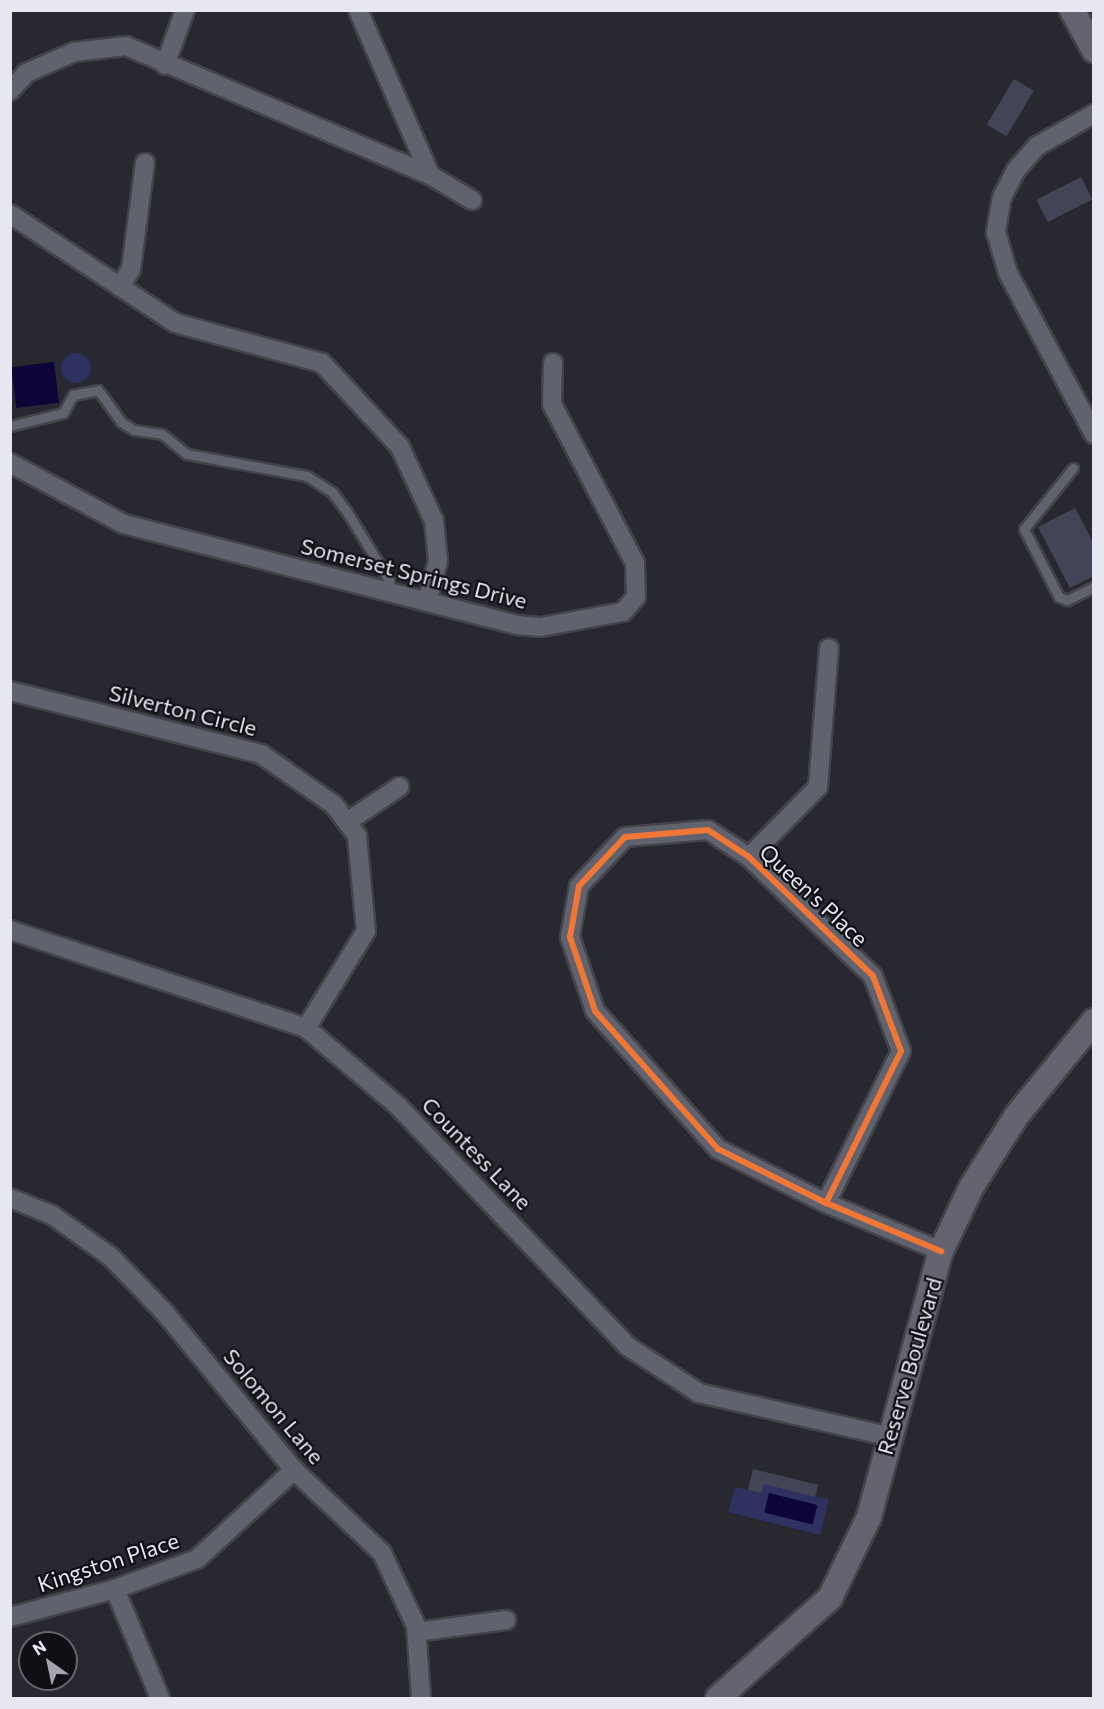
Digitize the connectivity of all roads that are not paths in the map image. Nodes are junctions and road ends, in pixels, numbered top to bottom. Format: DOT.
graph roads {
  1 [pos="185,10"];
  2 [pos="358,10"];
  3 [pos="1072,10"];
  4 [pos="1094,50"];
  5 [pos="165,65"];
  6 [pos="10,91"];
  7 [pos="1094,114"];
  8 [pos="145,163"];
  9 [pos="430,175"];
  10 [pos="472,200"];
  11 [pos="10,214"];
  12 [pos="120,287"];
  13 [pos="553,363"];
  14 [pos="10,426"];
  15 [pos="1094,434"];
  16 [pos="10,463"];
  17 [pos="1073,468"];
  18 [pos="1094,587"];
  19 [pos="388,592"];
  20 [pos="427,602"];
  21 [pos="829,648"];
  22 [pos="10,692"];
  23 [pos="399,788"];
  24 [pos="347,822"];
  25 [pos="749,857"];
  26 [pos="10,930"];
  27 [pos="1094,1021"];
  28 [pos="306,1028"];
  29 [pos="10,1198"];
  30 [pos="826,1203"];
  31 [pos="941,1251"];
  32 [pos="887,1436"];
  33 [pos="294,1470"];
  34 [pos="115,1589"];
  35 [pos="10,1617"];
  36 [pos="506,1620"];
  37 [pos="417,1632"];
  38 [pos="159,1698"];
  39 [pos="421,1698"];
  40 [pos="717,1698"];
  1 -- 5 [label="street"];
  2 -- 9 [label="street"];
  3 -- 4 [label="street"];
  5 -- 6 [label="street"];
  5 -- 9 [label="street"];
  7 -- 15 [label="street"];
  8 -- 12 [label="street"];
  9 -- 10 [label="street"];
  11 -- 12 [label="street"];
  12 -- 20 [label="street"];
  13 -- 20 [label="street, Somerset Springs Drive"];
  14 -- 19 [label="lane"];
  16 -- 19 [label="street, Somerset Springs Drive"];
  17 -- 18 [label="lane"];
  19 -- 20 [label="street, Somerset Springs Drive"];
  21 -- 25 [label="street"];
  22 -- 24 [label="street, Silverton Circle"];
  23 -- 24 [label="street"];
  24 -- 28 [label="street, Silverton Circle"];
  25 -- 30 [label="street, Queen's Place"];
  25 -- 30 [label="street, Queen's Place"];
  26 -- 28 [label="street, Countess Lane"];
  27 -- 31 [label="street, Reserve Boulevard"];
  28 -- 32 [label="street, Countess Lane"];
  29 -- 33 [label="street, Solomon Lane"];
  30 -- 31 [label="street, Queen's Place"];
  31 -- 32 [label="street, Reserve Boulevard"];
  32 -- 40 [label="street, Reserve Boulevard"];
  33 -- 34 [label="street, Kingston Place"];
  33 -- 37 [label="street, Solomon Lane"];
  34 -- 35 [label="street, Kingston Place"];
  34 -- 38 [label="street"];
  36 -- 37 [label="street"];
  37 -- 39 [label="street, Solomon Lane"];
}
